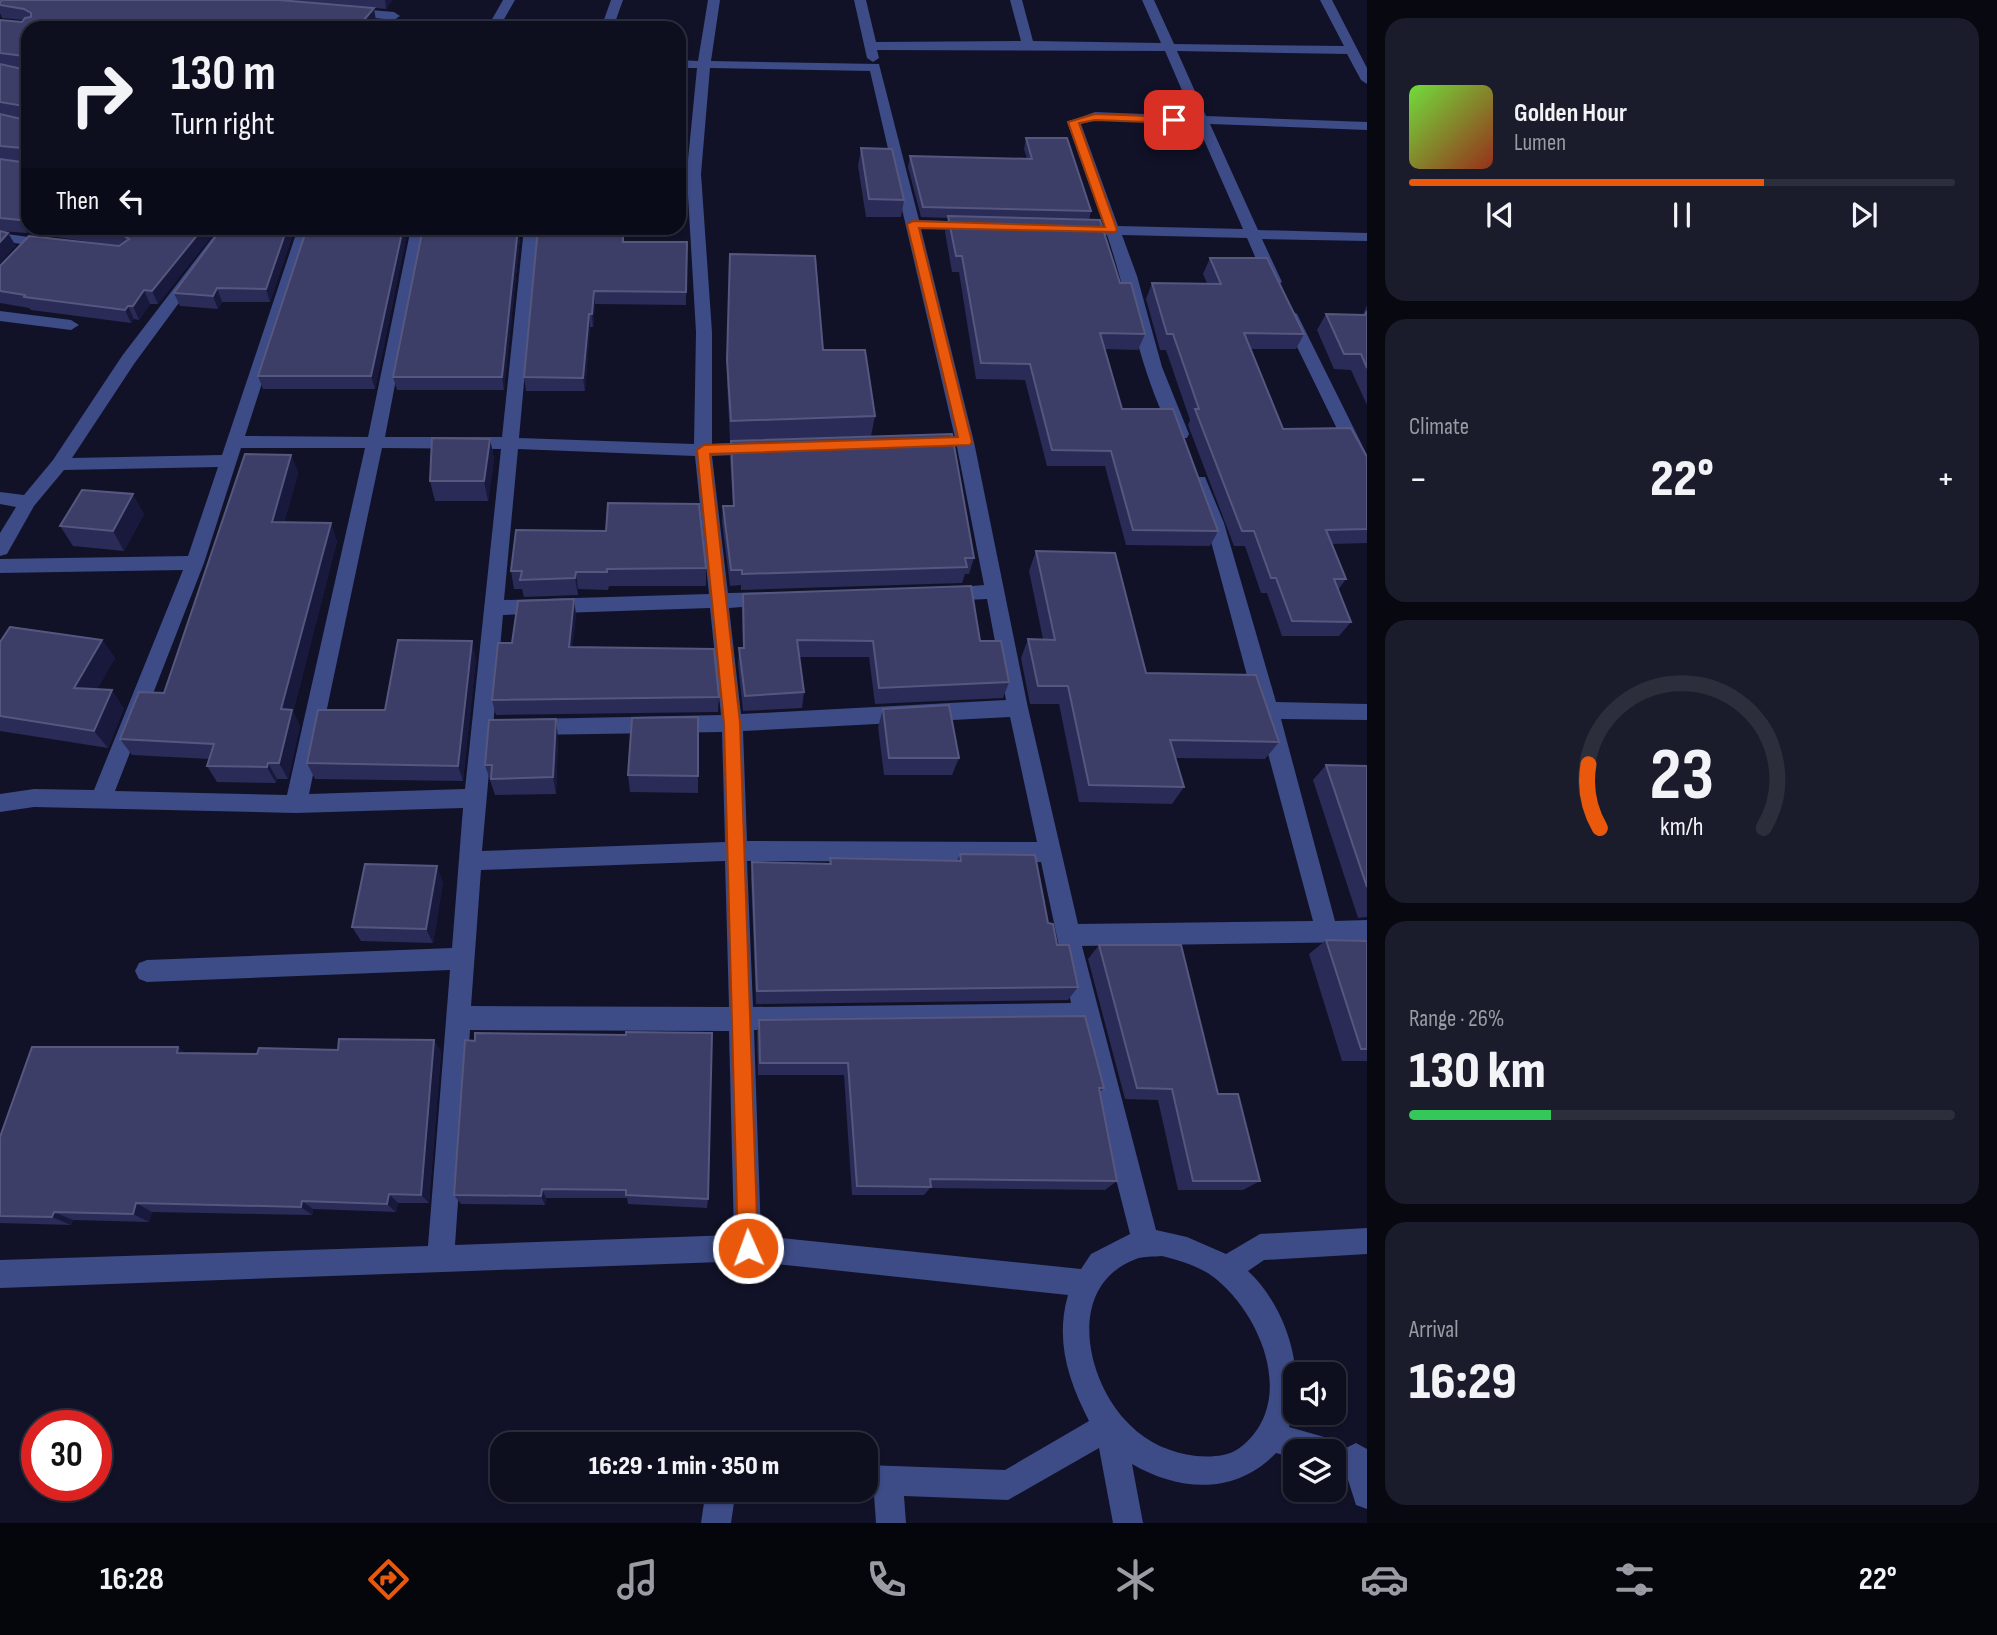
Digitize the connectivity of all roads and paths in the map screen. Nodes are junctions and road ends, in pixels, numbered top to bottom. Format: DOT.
graph roads {
  1 [pos="509,0"];
  2 [pos="617,0"];
  3 [pos="714,0"];
  4 [pos="860,0"];
  5 [pos="1016,0"];
  6 [pos="1148,0"];
  7 [pos="1326,0"];
  8 [pos="340,11"];
  9 [pos="390,21"];
  10 [pos="497,21"];
  11 [pos="610,21"];
  12 [pos="1028,45"];
  13 [pos="870,46"];
  14 [pos="1167,47"];
  15 [pos="1349,50"];
  16 [pos="686,64"];
  17 [pos="704,65"];
  18 [pos="875,67"];
  19 [pos="1367,80"];
  20 [pos="1200,121"];
  21 [pos="1367,126"];
  22 [pos="686,174"];
  23 [pos="913,224"];
  24 [pos="992,227"];
  25 [pos="1085,229"];
  26 [pos="1112,230"];
  27 [pos="1250,234"];
  28 [pos="37,235"];
  29 [pos="222,235"];
  30 [pos="303,235"];
  31 [pos="417,235"];
  32 [pos="530,235"];
  33 [pos="0,237"];
  34 [pos="1367,237"];
  35 [pos="30,242"];
  36 [pos="71,246"];
  37 [pos="15,258"];
  38 [pos="0,316"];
  39 [pos="71,325"];
  40 [pos="235,442"];
  41 [pos="373,442"];
  42 [pos="509,443"];
  43 [pos="772,448"];
  44 [pos="704,450"];
  45 [pos="228,461"];
  46 [pos="59,464"];
  47 [pos="1367,472"];
  48 [pos="0,498"];
  49 [pos="28,502"];
  50 [pos="0,549"];
  51 [pos="195,563"];
  52 [pos="0,566"];
  53 [pos="995,592"];
  54 [pos="926,594"];
  55 [pos="789,598"];
  56 [pos="721,600"];
  57 [pos="494,608"];
  58 [pos="1018,708"];
  59 [pos="1268,710"];
  60 [pos="1367,712"];
  61 [pos="732,723"];
  62 [pos="496,727"];
  63 [pos="475,798"];
  64 [pos="101,800"];
  65 [pos="0,803"];
  66 [pos="296,804"];
  67 [pos="735,851"];
  68 [pos="1049,852"];
  69 [pos="471,861"];
  70 [pos="1367,931"];
  71 [pos="1326,932"];
  72 [pos="1070,935"];
  73 [pos="463,960"];
  74 [pos="147,971"];
  75 [pos="1086,1014"];
  76 [pos="459,1018"];
  77 [pos="740,1019"];
  78 [pos="1367,1241"];
  79 [pos="1146,1244"];
  80 [pos="748,1248"];
  81 [pos="440,1259"];
  82 [pos="1226,1270"];
  83 [pos="0,1274"];
  84 [pos="1086,1283"];
  85 [pos="1110,1425"];
  86 [pos="1270,1437"];
  87 [pos="1283,1440"];
  88 [pos="1346,1454"];
  89 [pos="878,1480"];
  90 [pos="878,1483"];
  91 [pos="1367,1494"];
  92 [pos="719,1502"];
  93 [pos="716,1523"];
  94 [pos="891,1523"];
  95 [pos="1128,1523"];
  1 -- 10 [label="street"];
  2 -- 11 [label="street"];
  3 -- 17 [label="street"];
  4 -- 13 [label="street"];
  5 -- 12 [label="street"];
  6 -- 14 [label="street"];
  7 -- 15 [label="street"];
  8 -- 9 [label="street"];
  12 -- 13 [label="street"];
  12 -- 14 [label="street"];
  13 -- 18 [label="street"];
  14 -- 15 [label="street"];
  14 -- 20 [label="street"];
  15 -- 19 [label="street"];
  16 -- 17 [label="street"];
  17 -- 18 [label="street"];
  17 -- 22 [label="street"];
  18 -- 23 [label="street"];
  20 -- 21 [label="street"];
  20 -- 26 [label="street"];
  20 -- 27 [label="street"];
  22 -- 44 [label="street"];
  23 -- 24 [label="street"];
  23 -- 53 [label="street"];
  25 -- 26 [label="street"];
  26 -- 27 [label="street"];
  26 -- 59 [label="street"];
  27 -- 34 [label="street"];
  27 -- 47 [label="street"];
  28 -- 35 [label="street"];
  29 -- 46 [label="street"];
  30 -- 40 [label="street"];
  31 -- 41 [label="street"];
  32 -- 42 [label="street"];
  33 -- 35 [label="street"];
  35 -- 36 [label="street"];
  35 -- 37 [label="street"];
  38 -- 39 [label="street"];
  40 -- 41 [label="street"];
  40 -- 45 [label="street"];
  41 -- 42 [label="street"];
  41 -- 66 [label="street"];
  42 -- 44 [label="street"];
  42 -- 57 [label="street"];
  43 -- 44 [label="street"];
  44 -- 56 [label="street"];
  45 -- 46 [label="street"];
  45 -- 51 [label="street"];
  46 -- 49 [label="street"];
  48 -- 49 [label="street"];
  49 -- 50 [label="street"];
  51 -- 52 [label="street"];
  51 -- 64 [label="street"];
  53 -- 54 [label="street"];
  53 -- 58 [label="street"];
  55 -- 56 [label="street"];
  56 -- 57 [label="street"];
  56 -- 61 [label="street"];
  57 -- 62 [label="street"];
  58 -- 61 [label="street"];
  58 -- 68 [label="street"];
  59 -- 60 [label="street"];
  59 -- 71 [label="street"];
  61 -- 62 [label="street"];
  61 -- 67 [label="street"];
  62 -- 63 [label="street"];
  63 -- 66 [label="street"];
  63 -- 69 [label="street"];
  64 -- 65 [label="street"];
  64 -- 66 [label="street"];
  67 -- 68 [label="street"];
  67 -- 69 [label="street"];
  67 -- 77 [label="street"];
  68 -- 72 [label="street"];
  69 -- 73 [label="street"];
  70 -- 71 [label="street"];
  71 -- 72 [label="street"];
  72 -- 75 [label="street"];
  73 -- 74 [label="street"];
  73 -- 76 [label="street"];
  75 -- 77 [label="street"];
  75 -- 79 [label="street"];
  76 -- 77 [label="street"];
  76 -- 81 [label="street"];
  77 -- 80 [label="street"];
  78 -- 82 [label="street"];
  79 -- 82 [label="street"];
  79 -- 84 [label="street"];
  80 -- 81 [label="street"];
  80 -- 84 [label="street"];
  81 -- 83 [label="street"];
  82 -- 86 [label="street"];
  84 -- 85 [label="street"];
  85 -- 86 [label="street"];
  85 -- 89 [label="street"];
  85 -- 95 [label="street"];
  86 -- 87 [label="street"];
  88 -- 91 [label="street"];
  90 -- 94 [label="street"];
  92 -- 93 [label="street"];
}
